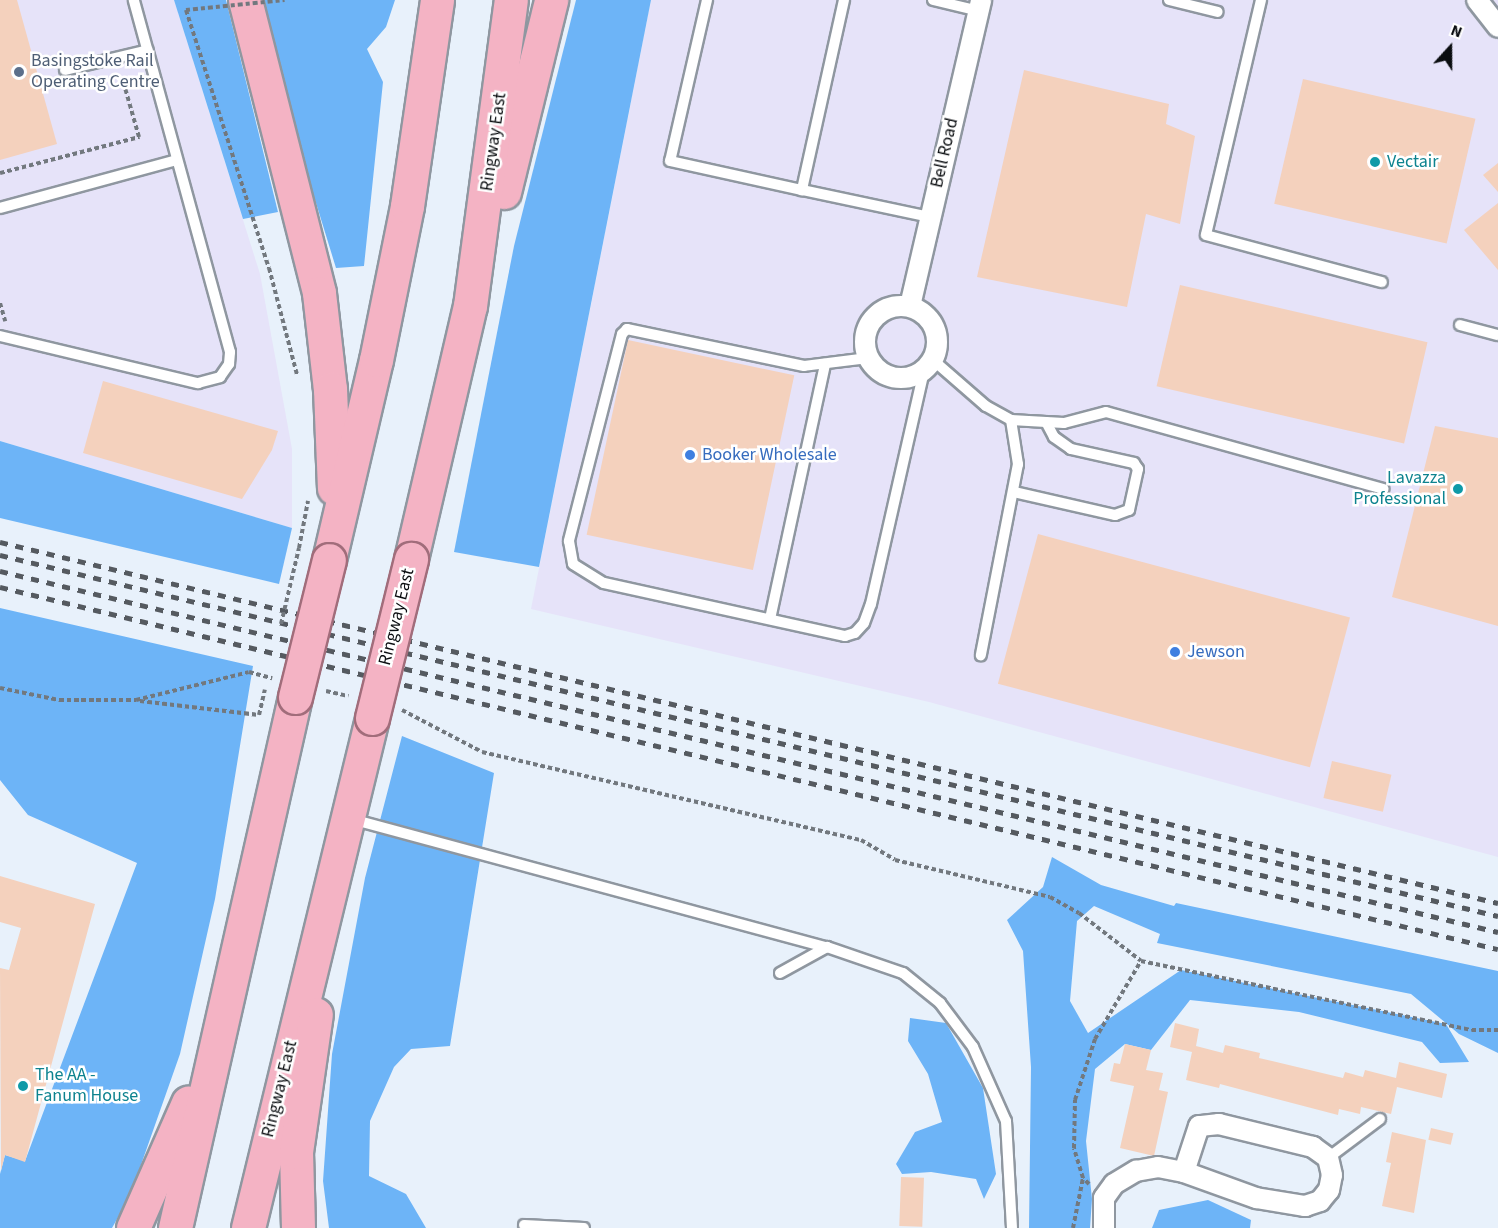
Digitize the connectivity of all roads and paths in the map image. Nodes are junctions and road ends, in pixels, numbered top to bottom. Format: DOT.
graph roads {
  1 [pos="134,0"];
  2 [pos="245,0"];
  3 [pos="284,0"];
  4 [pos="436,0"];
  5 [pos="511,0"];
  6 [pos="551,0"];
  7 [pos="706,0"];
  8 [pos="844,0"];
  9 [pos="933,0"];
  10 [pos="1169,0"];
  11 [pos="1261,0"];
  12 [pos="1477,0"];
  13 [pos="980,5"];
  14 [pos="1218,12"];
  15 [pos="1498,27"];
  16 [pos="147,50"];
  17 [pos="65,70"];
  18 [pos="123,81"];
  19 [pos="177,160"];
  20 [pos="0,173"];
  21 [pos="802,190"];
  22 [pos="0,208"];
  23 [pos="930,218"];
  24 [pos="1382,282"];
  25 [pos="470,306"];
  26 [pos="910,306"];
  27 [pos="1460,325"];
  28 [pos="1498,335"];
  29 [pos="0,336"];
  30 [pos="868,358"];
  31 [pos="825,364"];
  32 [pos="928,365"];
  33 [pos="299,380"];
  34 [pos="1011,420"];
  35 [pos="1046,422"];
  36 [pos="1383,489"];
  37 [pos="1014,492"];
  38 [pos="309,494"];
  39 [pos="321,547"];
  40 [pos="770,620"];
  41 [pos="981,655"];
  42 [pos="249,672"];
  43 [pos="0,688"];
  44 [pos="136,700"];
  45 [pos="387,714"];
  46 [pos="259,716"];
  47 [pos="348,818"];
  48 [pos="323,920"];
  49 [pos="828,947"];
  50 [pos="1141,961"];
  51 [pos="780,973"];
  52 [pos="222,1024"];
  53 [pos="1498,1030"];
  54 [pos="1380,1119"];
  55 [pos="1328,1158"];
  56 [pos="1184,1172"];
  57 [pos="1083,1178"];
  58 [pos="1104,1198"];
  59 [pos="524,1224"];
  60 [pos="133,1228"];
  61 [pos="175,1228"];
  62 [pos="248,1228"];
  63 [pos="298,1228"];
  64 [pos="584,1228"];
  65 [pos="1012,1228"];
  66 [pos="1073,1228"];
  67 [pos="1104,1228"];
  1 -- 16 [label="lane"];
  2 -- 39 [label="highway"];
  3 -- 33 [label="path, bridge"];
  4 -- 39 [label="highway"];
  5 -- 25 [label="highway, Ringway East"];
  6 -- 25 [label="highway"];
  7 -- 21 [label="lane"];
  8 -- 21 [label="lane"];
  9 -- 13 [label="lane"];
  10 -- 14 [label="lane"];
  11 -- 24 [label="lane"];
  12 -- 15 [label="street"];
  13 -- 23 [label="street, Bell Road"];
  16 -- 17 [label="lane"];
  16 -- 19 [label="lane"];
  18 -- 20 [label="path"];
  19 -- 22 [label="lane"];
  19 -- 29 [label="lane"];
  21 -- 23 [label="lane"];
  23 -- 26 [label="street, Bell Road"];
  25 -- 45 [label="highway, Ringway East, bridge"];
  26 -- 30 [label="street"];
  26 -- 32 [label="street"];
  27 -- 28 [label="lane"];
  30 -- 31 [label="lane"];
  30 -- 32 [label="street"];
  31 -- 40 [label="lane"];
  31 -- 40 [label="lane"];
  32 -- 34 [label="lane"];
  32 -- 40 [label="lane"];
  34 -- 35 [label="lane"];
  34 -- 37 [label="lane"];
  35 -- 36 [label="lane"];
  35 -- 37 [label="lane"];
  37 -- 41 [label="lane"];
  38 -- 39 [label="path"];
  39 -- 52 [label="highway, bridge"];
  42 -- 44 [label="path"];
  43 -- 44 [label="path"];
  44 -- 46 [label="path"];
  45 -- 47 [label="highway, Ringway East"];
  45 -- 50 [label="path"];
  47 -- 48 [label="highway, Ringway East"];
  47 -- 49 [label="lane"];
  48 -- 62 [label="highway, Ringway East"];
  48 -- 63 [label="highway"];
  49 -- 51 [label="lane"];
  49 -- 65 [label="lane"];
  50 -- 53 [label="path"];
  50 -- 57 [label="path"];
  52 -- 60 [label="highway"];
  52 -- 61 [label="highway"];
  54 -- 55 [label="lane"];
  55 -- 56 [label="street"];
  55 -- 56 [label="street"];
  56 -- 58 [label="street"];
  57 -- 58 [label="path"];
  57 -- 66 [label="path"];
  58 -- 67 [label="street"];
  59 -- 64 [label="lane"];
}
